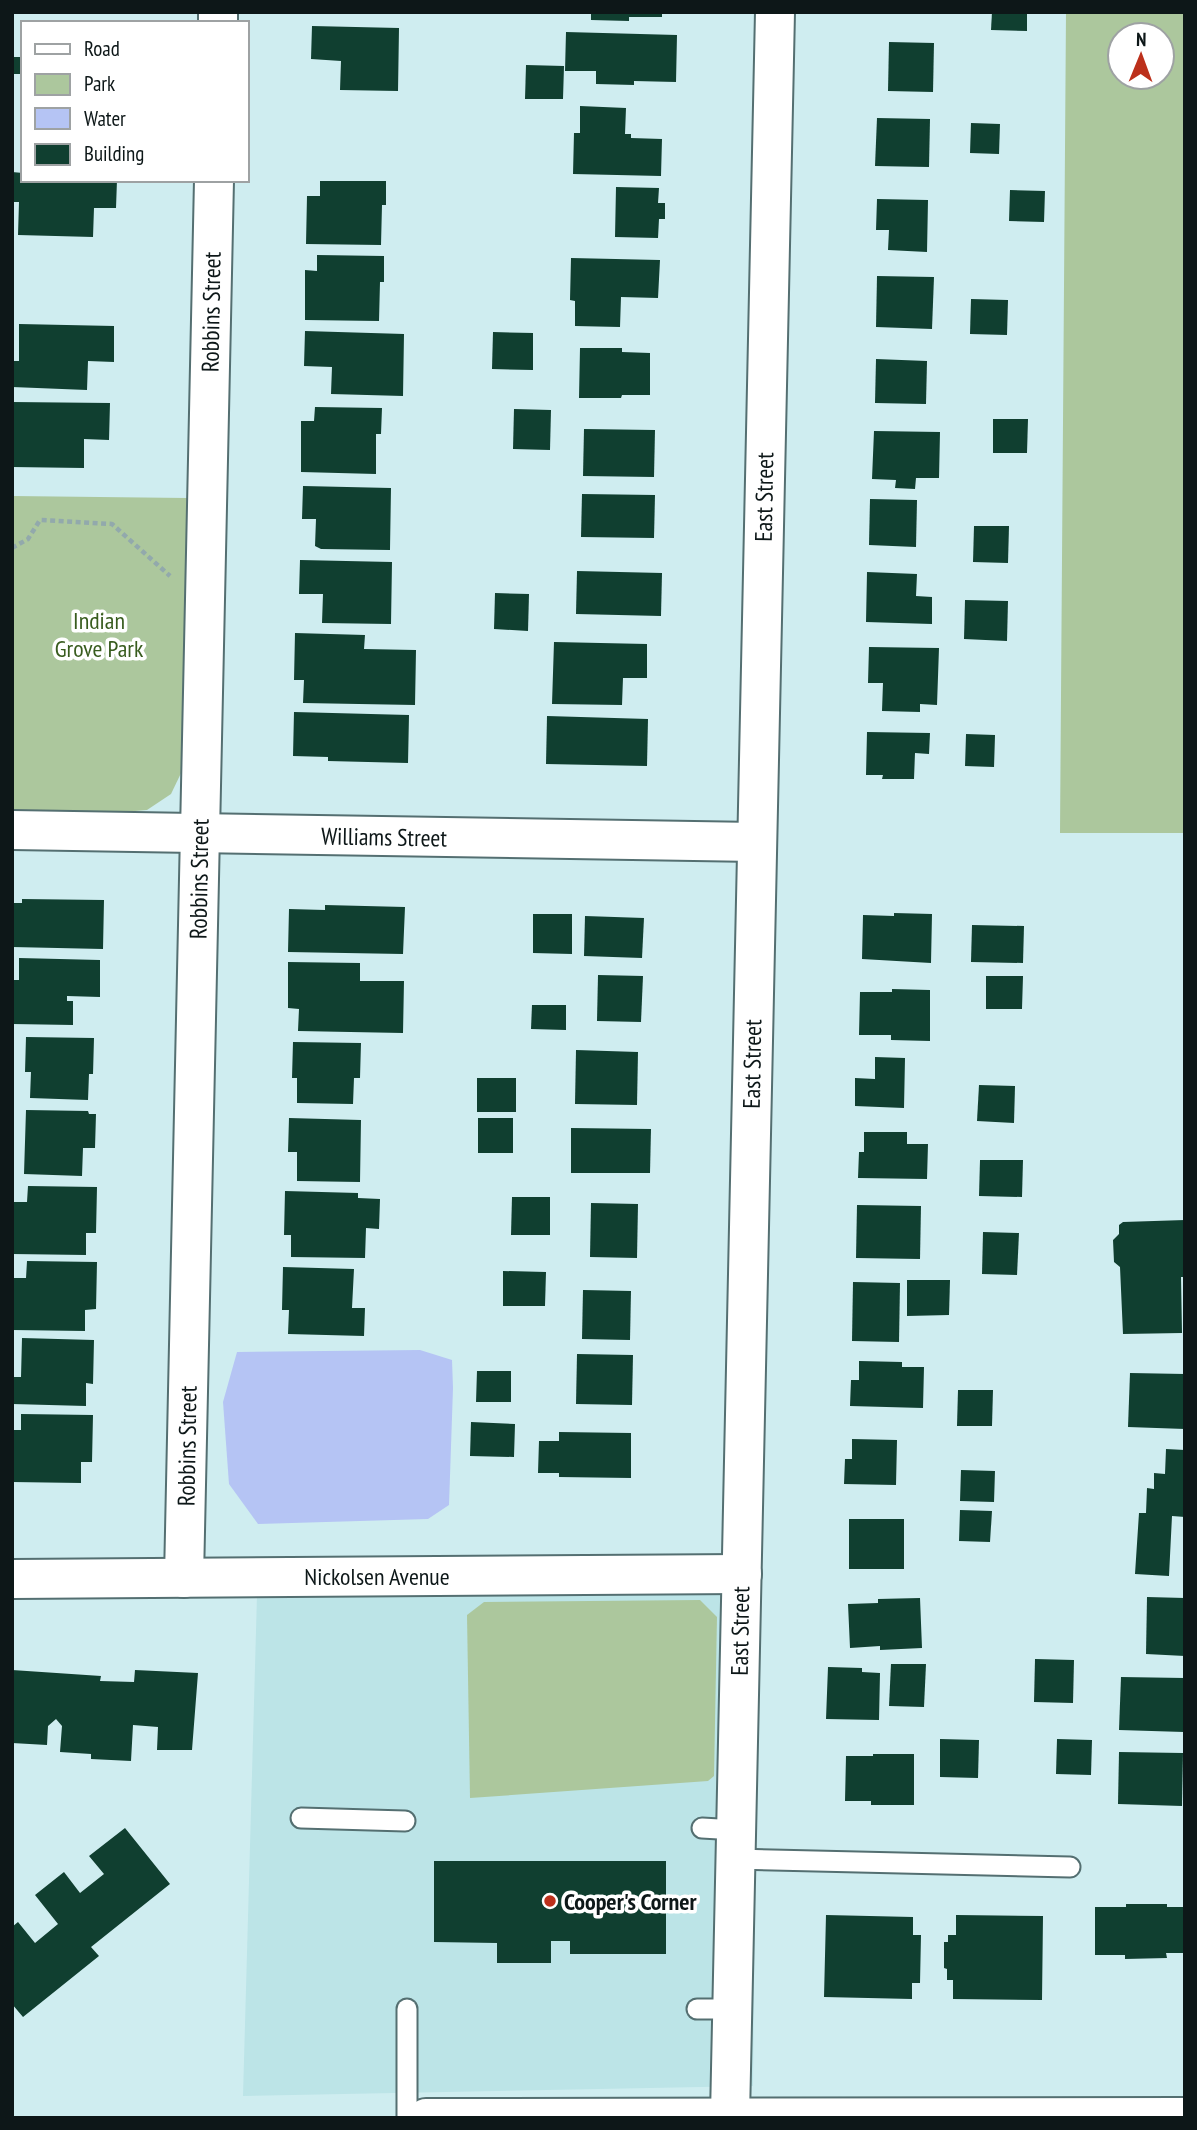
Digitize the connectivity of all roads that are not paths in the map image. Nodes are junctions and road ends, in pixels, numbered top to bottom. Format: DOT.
graph roads {
  1 [pos="775,12"];
  2 [pos="214,182"];
  3 [pos="12,830"];
  4 [pos="200,834"];
  5 [pos="757,842"];
  6 [pos="742,1574"];
  7 [pos="184,1578"];
  8 [pos="12,1579"];
  9 [pos="301,1818"];
  10 [pos="405,1821"];
  11 [pos="724,1839"];
  12 [pos="1070,1867"];
  13 [pos="407,2008"];
  14 [pos="730,2116"];
  15 [pos="1185,2117"];
  16 [pos="407,2118"];
  17 [pos="426,2118"];
  1 -- 5 [label="street, East Street"];
  2 -- 4 [label="street, Robbins Street"];
  3 -- 4 [label="street, Williams Street"];
  4 -- 5 [label="street, Williams Street"];
  4 -- 7 [label="street, Robbins Street"];
  5 -- 6 [label="street, East Street"];
  6 -- 7 [label="street, Nickolsen Avenue"];
  6 -- 11 [label="street, East Street"];
  7 -- 8 [label="street, Nickolsen Avenue"];
  9 -- 10 [label="lane"];
  11 -- 12 [label="lane"];
  11 -- 14 [label="street, East Street"];
  13 -- 16 [label="lane"];
  14 -- 15 [label="street"];
  14 -- 17 [label="street"];
}
